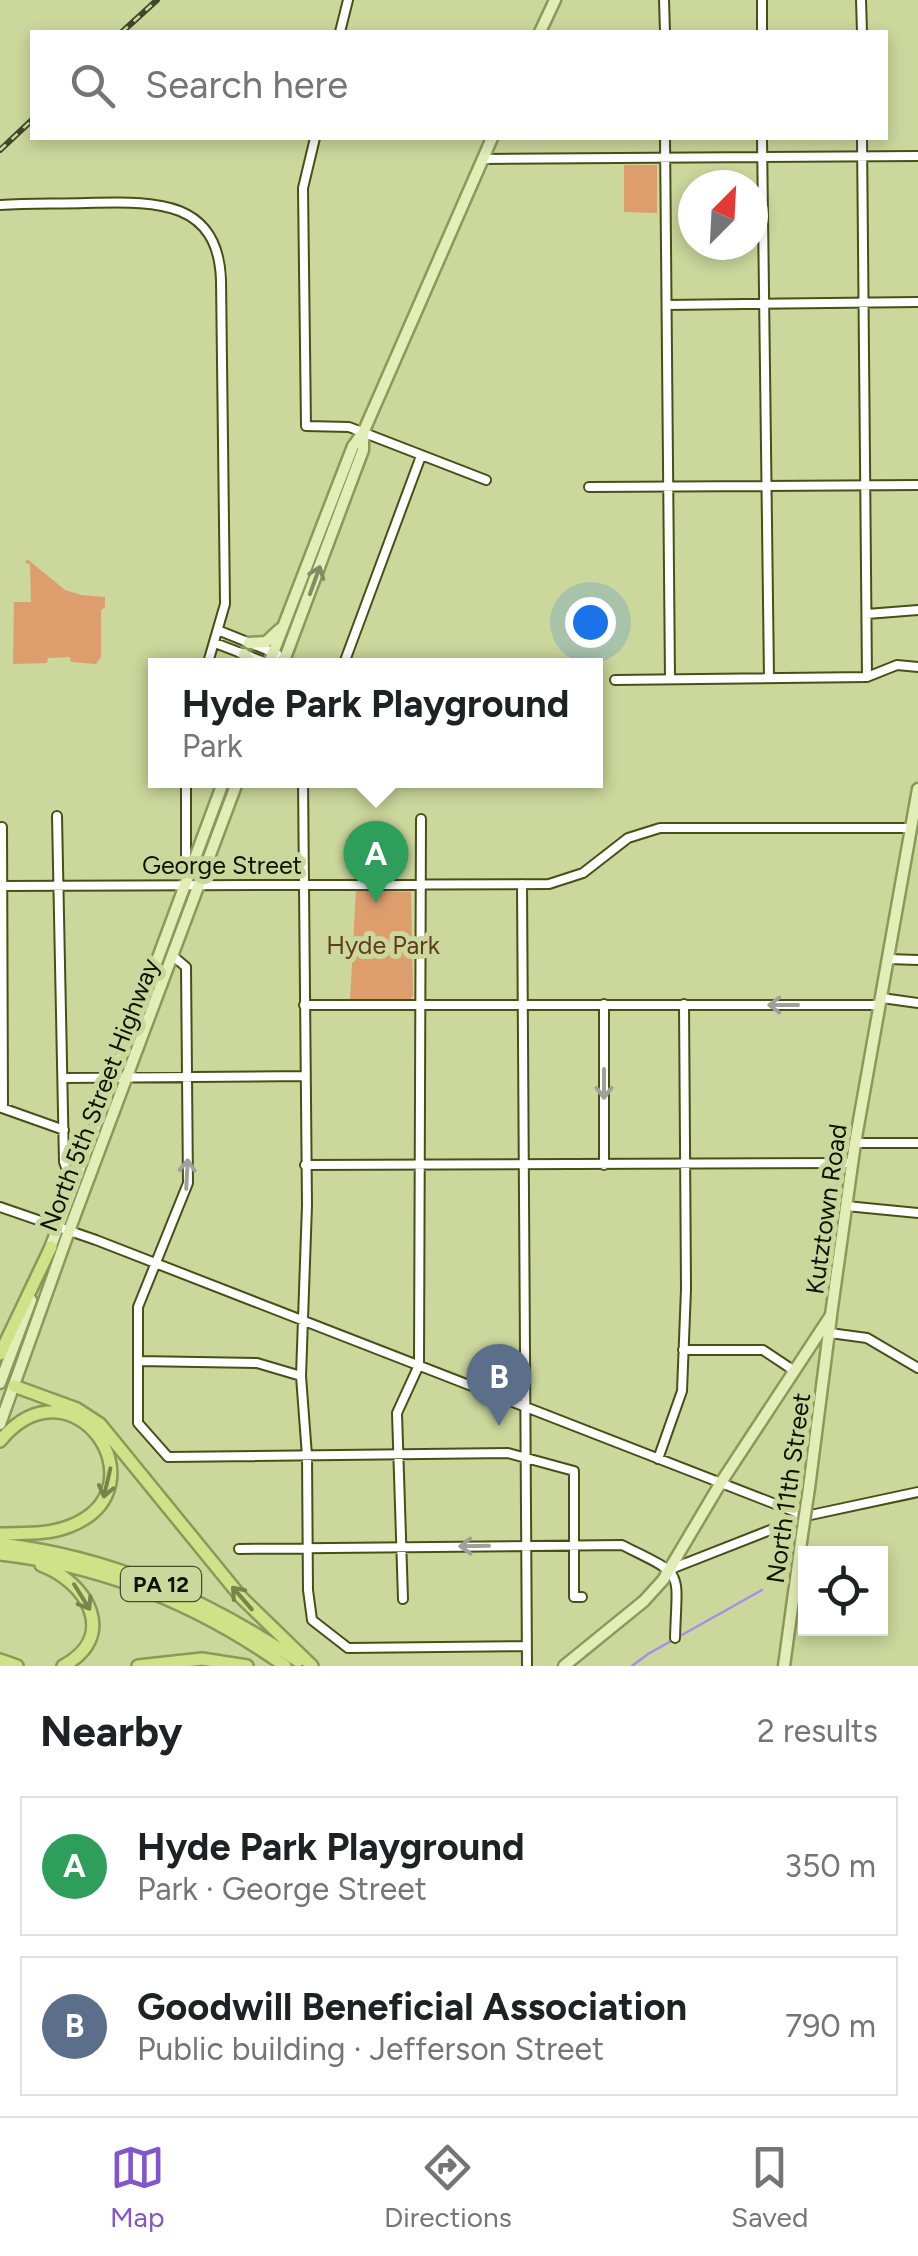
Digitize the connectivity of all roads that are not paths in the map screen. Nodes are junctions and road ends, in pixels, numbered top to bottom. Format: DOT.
graph roads {
  1 [pos="348,0"];
  2 [pos="555,0"];
  3 [pos="664,0"];
  4 [pos="762,0"];
  5 [pos="861,0"];
  6 [pos="340,30"];
  7 [pos="541,30"];
  8 [pos="665,30"];
  9 [pos="762,30"];
  10 [pos="862,30"];
  11 [pos="315,140"];
  12 [pos="491,140"];
  13 [pos="665,140"];
  14 [pos="762,140"];
  15 [pos="862,140"];
  16 [pos="862,156"];
  17 [pos="918,156"];
  18 [pos="762,157"];
  19 [pos="665,158"];
  20 [pos="482,159"];
  21 [pos="0,205"];
  22 [pos="918,302"];
  23 [pos="864,303"];
  24 [pos="765,304"];
  25 [pos="666,305"];
  26 [pos="364,433"];
  27 [pos="421,456"];
  28 [pos="486,480"];
  29 [pos="866,484"];
  30 [pos="766,486"];
  31 [pos="918,486"];
  32 [pos="589,487"];
  33 [pos="668,488"];
  34 [pos="918,610"];
  35 [pos="867,614"];
  36 [pos="284,624"];
  37 [pos="220,631"];
  38 [pos="291,642"];
  39 [pos="216,643"];
  40 [pos="247,648"];
  41 [pos="210,658"];
  42 [pos="251,658"];
  43 [pos="263,658"];
  44 [pos="271,658"];
  45 [pos="285,658"];
  46 [pos="293,658"];
  47 [pos="346,658"];
  48 [pos="918,667"];
  49 [pos="867,676"];
  50 [pos="769,678"];
  51 [pos="670,679"];
  52 [pos="614,680"];
  53 [pos="186,788"];
  54 [pos="221,788"];
  55 [pos="235,788"];
  56 [pos="304,788"];
  57 [pos="918,789"];
  58 [pos="58,816"];
  59 [pos="421,819"];
  60 [pos="2,827"];
  61 [pos="909,828"];
  62 [pos="186,883"];
  63 [pos="200,883"];
  64 [pos="302,884"];
  65 [pos="421,884"];
  66 [pos="522,884"];
  67 [pos="58,885"];
  68 [pos="1,886"];
  69 [pos="173,956"];
  70 [pos="888,959"];
  71 [pos="918,960"];
  72 [pos="881,1002"];
  73 [pos="918,1003"];
  74 [pos="418,1004"];
  75 [pos="522,1004"];
  76 [pos="604,1004"];
  77 [pos="684,1004"];
  78 [pos="304,1005"];
  79 [pos="114,1076"];
  80 [pos="305,1076"];
  81 [pos="128,1077"];
  82 [pos="64,1078"];
  83 [pos="187,1078"];
  84 [pos="2,1107"];
  85 [pos="64,1130"];
  86 [pos="855,1143"];
  87 [pos="918,1143"];
  88 [pos="852,1163"];
  89 [pos="685,1164"];
  90 [pos="306,1165"];
  91 [pos="418,1165"];
  92 [pos="604,1165"];
  93 [pos="524,1166"];
  94 [pos="77,1177"];
  95 [pos="0,1206"];
  96 [pos="846,1206"];
  97 [pos="918,1211"];
  98 [pos="63,1229"];
  99 [pos="51,1246"];
  100 [pos="154,1264"];
  101 [pos="831,1316"];
  102 [pos="302,1320"];
  103 [pos="830,1332"];
  104 [pos="682,1350"];
  105 [pos="0,1354"];
  106 [pos="138,1360"];
  107 [pos="419,1365"];
  108 [pos="918,1368"];
  109 [pos="793,1370"];
  110 [pos="302,1376"];
  111 [pos="0,1385"];
  112 [pos="14,1386"];
  113 [pos="526,1407"];
  114 [pos="0,1424"];
  115 [pos="0,1441"];
  116 [pos="397,1453"];
  117 [pos="307,1456"];
  118 [pos="526,1458"];
  119 [pos="658,1459"];
  120 [pos="720,1484"];
  121 [pos="918,1492"];
  122 [pos="806,1516"];
  123 [pos="0,1534"];
  124 [pos="0,1544"];
  125 [pos="574,1545"];
  126 [pos="526,1546"];
  127 [pos="308,1547"];
  128 [pos="402,1547"];
  129 [pos="239,1549"];
  130 [pos="6,1554"];
  131 [pos="670,1569"];
  132 [pos="582,1598"];
  133 [pos="402,1599"];
  134 [pos="675,1638"];
  135 [pos="526,1646"];
  136 [pos="0,1660"];
  137 [pos="17,1666"];
  138 [pos="63,1666"];
  139 [pos="138,1666"];
  140 [pos="247,1666"];
  141 [pos="285,1666"];
  142 [pos="309,1666"];
  143 [pos="527,1666"];
  144 [pos="564,1666"];
  145 [pos="784,1666"];
  1 -- 6 [label="street"];
  2 -- 7 [label="main road"];
  3 -- 8 [label="street"];
  4 -- 9 [label="street"];
  5 -- 10 [label="street"];
  11 -- 26 [label="street"];
  12 -- 20 [label="main road"];
  13 -- 19 [label="street"];
  14 -- 18 [label="street"];
  15 -- 16 [label="street"];
  16 -- 17 [label="street"];
  16 -- 18 [label="street"];
  16 -- 23 [label="street"];
  18 -- 19 [label="street"];
  18 -- 24 [label="street"];
  19 -- 20 [label="street"];
  19 -- 25 [label="street"];
  20 -- 26 [label="main road"];
  21 -- 37 [label="street"];
  22 -- 23 [label="street"];
  23 -- 24 [label="street"];
  23 -- 29 [label="street"];
  24 -- 25 [label="street"];
  24 -- 30 [label="street"];
  25 -- 33 [label="street"];
  26 -- 27 [label="street"];
  26 -- 36 [label="main road"];
  38 -- 26 [label="main road, one-way"];
  27 -- 28 [label="street"];
  27 -- 47 [label="street"];
  29 -- 30 [label="street"];
  29 -- 31 [label="street"];
  29 -- 35 [label="street"];
  30 -- 33 [label="street"];
  30 -- 50 [label="street"];
  32 -- 33 [label="street"];
  33 -- 51 [label="street"];
  34 -- 35 [label="street"];
  35 -- 49 [label="street"];
  36 -- 40 [label="main road"];
  36 -- 44 [label="main road"];
  37 -- 39 [label="street"];
  37 -- 40 [label="street"];
  38 -- 45 [label="main road"];
  38 -- 46 [label="main road"];
  39 -- 40 [label="street"];
  39 -- 41 [label="street"];
  40 -- 42 [label="main road"];
  40 -- 43 [label="street"];
  48 -- 49 [label="street"];
  49 -- 50 [label="street"];
  50 -- 51 [label="street"];
  51 -- 52 [label="street"];
  53 -- 62 [label="street"];
  54 -- 62 [label="main road, North 5th Street Highway"];
  55 -- 63 [label="main road, North 5th Street Highway"];
  56 -- 64 [label="street"];
  57 -- 61 [label="main road, Kutztown Road"];
  58 -- 67 [label="street"];
  59 -- 65 [label="street"];
  60 -- 68 [label="street"];
  61 -- 66 [label="street, George Street"];
  61 -- 70 [label="main road, Kutztown Road"];
  62 -- 63 [label="street, George Street"];
  62 -- 67 [label="street, George Street"];
  62 -- 79 [label="main road, North 5th Street Highway"];
  63 -- 64 [label="street, George Street"];
  63 -- 69 [label="main road, North 5th Street Highway"];
  64 -- 65 [label="street, George Street"];
  64 -- 78 [label="street"];
  65 -- 66 [label="street, George Street"];
  65 -- 74 [label="street"];
  66 -- 75 [label="street"];
  67 -- 68 [label="street, George Street"];
  67 -- 82 [label="street"];
  68 -- 84 [label="street"];
  69 -- 81 [label="main road, North 5th Street Highway"];
  69 -- 83 [label="street"];
  70 -- 71 [label="street"];
  70 -- 72 [label="main road, Kutztown Road"];
  72 -- 73 [label="street"];
  72 -- 77 [label="street, one-way"];
  72 -- 86 [label="main road, Kutztown Road"];
  74 -- 75 [label="street"];
  74 -- 78 [label="street"];
  74 -- 91 [label="street"];
  75 -- 76 [label="street"];
  75 -- 93 [label="street"];
  76 -- 77 [label="street"];
  76 -- 92 [label="street, one-way"];
  77 -- 89 [label="street"];
  78 -- 80 [label="street"];
  79 -- 81 [label="street"];
  79 -- 82 [label="street"];
  79 -- 94 [label="main road, North 5th Street Highway"];
  80 -- 83 [label="street"];
  80 -- 90 [label="street"];
  81 -- 83 [label="street"];
  81 -- 98 [label="main road, North 5th Street Highway"];
  82 -- 85 [label="street"];
  100 -- 83 [label="street, one-way"];
  84 -- 85 [label="street"];
  85 -- 94 [label="street"];
  86 -- 87 [label="street"];
  86 -- 88 [label="main road, Kutztown Road"];
  88 -- 89 [label="street"];
  88 -- 96 [label="main road, Kutztown Road"];
  89 -- 92 [label="street"];
  89 -- 104 [label="street"];
  90 -- 91 [label="street"];
  90 -- 102 [label="street"];
  91 -- 93 [label="street"];
  91 -- 107 [label="street"];
  92 -- 93 [label="street"];
  93 -- 113 [label="street"];
  94 -- 98 [label="main road, North 5th Street Highway"];
  95 -- 98 [label="street"];
  96 -- 97 [label="street"];
  96 -- 101 [label="main road, Kutztown Road"];
  98 -- 99 [label="main road, North 5th Street Highway"];
  98 -- 100 [label="street"];
  98 -- 112 [label="main road, North 5th Street Highway"];
  99 -- 105 [label="highway"];
  99 -- 111 [label="main road, North 5th Street Highway"];
  100 -- 102 [label="street"];
  100 -- 106 [label="street"];
  101 -- 103 [label="main road, North 11th Street"];
  101 -- 109 [label="main road, Kutztown Road"];
  102 -- 107 [label="street"];
  102 -- 110 [label="street"];
  103 -- 108 [label="street"];
  103 -- 145 [label="main road, North 11th Street, bridge"];
  104 -- 109 [label="street"];
  104 -- 119 [label="street"];
  106 -- 110 [label="street"];
  106 -- 117 [label="street"];
  107 -- 113 [label="street"];
  107 -- 116 [label="street"];
  109 -- 120 [label="main road, Kutztown Road"];
  110 -- 117 [label="street"];
  111 -- 112 [label="main road"];
  112 -- 114 [label="main road, North 5th Street Highway"];
  142 -- 112 [label="highway, one-way"];
  113 -- 118 [label="street"];
  113 -- 119 [label="street"];
  115 -- 123 [label="highway, one-way"];
  116 -- 117 [label="street"];
  116 -- 118 [label="street"];
  116 -- 128 [label="street"];
  117 -- 127 [label="street"];
  118 -- 125 [label="street"];
  118 -- 126 [label="street"];
  119 -- 120 [label="street"];
  120 -- 122 [label="street"];
  120 -- 131 [label="main road, Kutztown Road"];
  121 -- 122 [label="street"];
  122 -- 131 [label="street"];
  124 -- 142 [label="highway, PA 12"];
  125 -- 126 [label="street"];
  125 -- 131 [label="street"];
  125 -- 132 [label="street"];
  126 -- 128 [label="street, one-way"];
  126 -- 135 [label="street"];
  127 -- 128 [label="street"];
  127 -- 129 [label="street"];
  127 -- 135 [label="street"];
  128 -- 133 [label="street"];
  130 -- 138 [label="highway, one-way"];
  130 -- 141 [label="highway, PA 12"];
  131 -- 134 [label="street"];
  131 -- 144 [label="main road, Kutztown Road"];
  135 -- 143 [label="street"];
  136 -- 137 [label="highway"];
  139 -- 140 [label="highway"];
}
